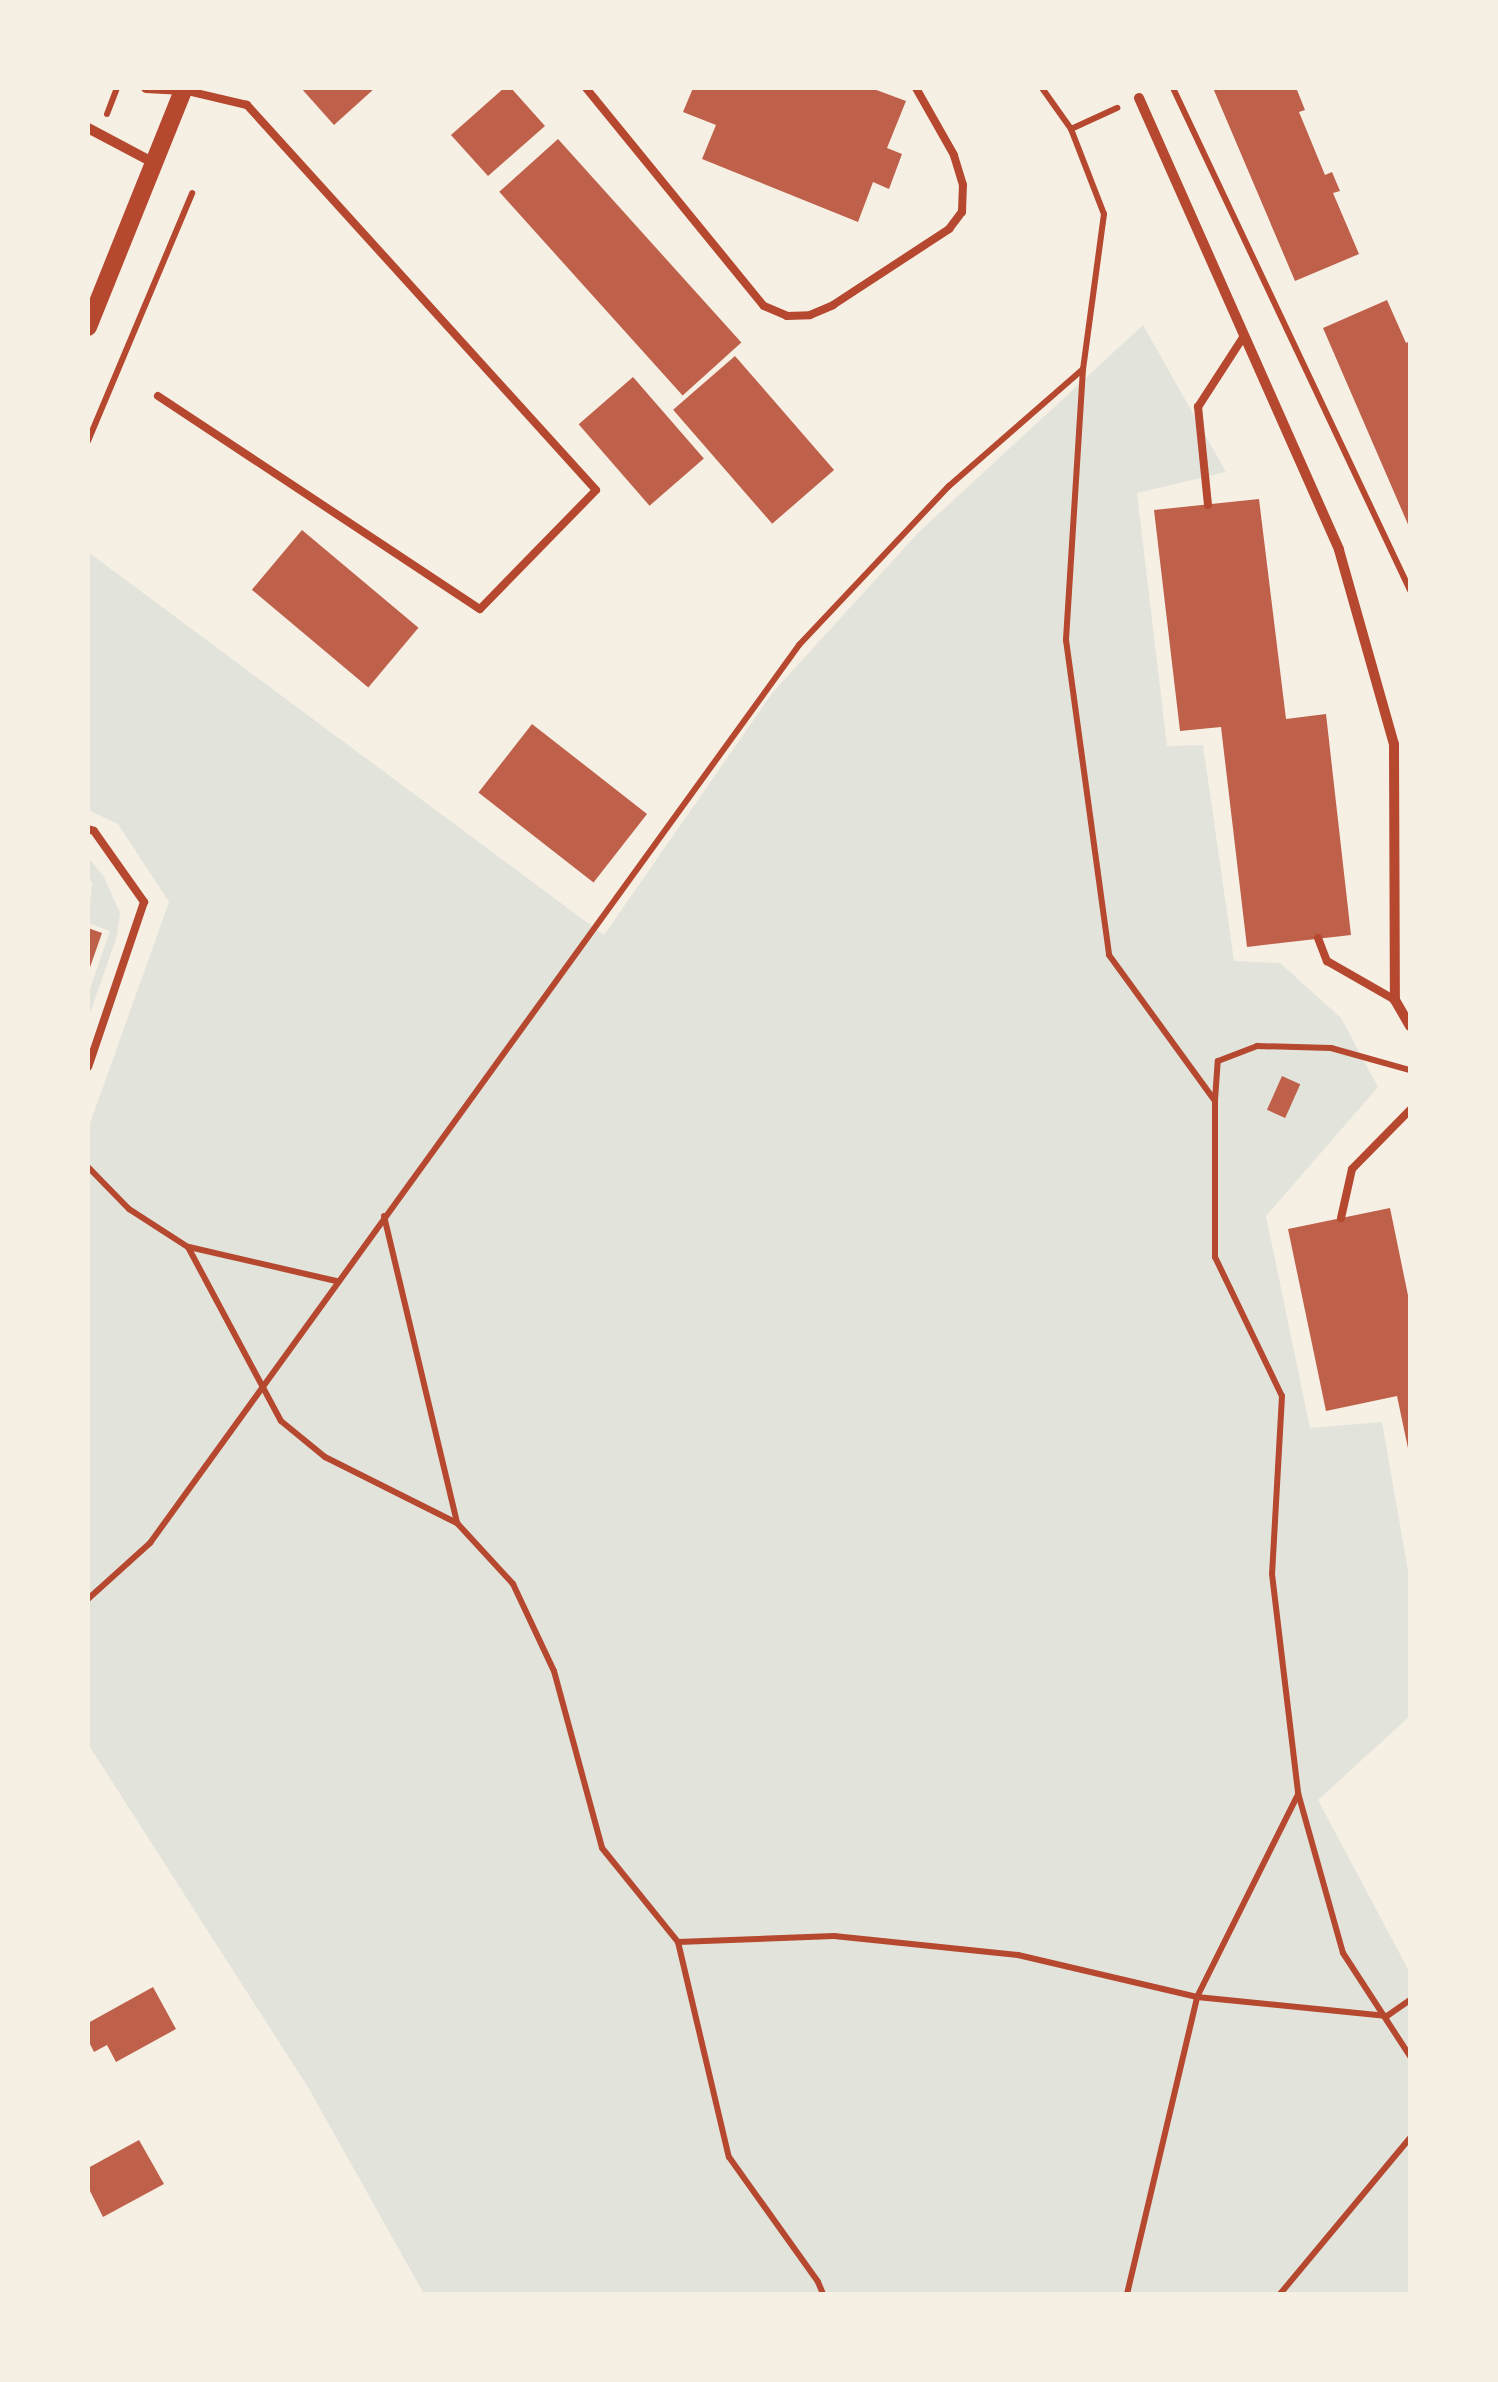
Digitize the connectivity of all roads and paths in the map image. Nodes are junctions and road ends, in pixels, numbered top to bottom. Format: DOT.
graph roads {
  1 [pos="146,88"];
  2 [pos="586,88"];
  3 [pos="916,88"];
  4 [pos="1042,88"];
  5 [pos="1173,88"];
  6 [pos="184,89"];
  7 [pos="1140,98"];
  8 [pos="88,128"];
  9 [pos="1071,129"];
  10 [pos="154,164"];
  11 [pos="192,193"];
  12 [pos="88,327"];
  13 [pos="1244,336"];
  14 [pos="1083,369"];
  15 [pos="158,396"];
  16 [pos="88,441"];
  17 [pos="1208,504"];
  18 [pos="1410,590"];
  19 [pos="88,829"];
  20 [pos="1318,938"];
  21 [pos="1395,1000"];
  22 [pos="1410,1026"];
  23 [pos="88,1067"];
  24 [pos="1410,1070"];
  25 [pos="1215,1101"];
  26 [pos="1410,1110"];
  27 [pos="88,1167"];
  28 [pos="384,1214"];
  29 [pos="1341,1218"];
  30 [pos="188,1247"];
  31 [pos="336,1281"];
  32 [pos="262,1383"];
  33 [pos="457,1524"];
  34 [pos="88,1599"];
  35 [pos="1298,1793"];
  36 [pos="678,1942"];
  37 [pos="1196,1997"];
  38 [pos="1410,2000"];
  39 [pos="1388,2016"];
  40 [pos="1410,2056"];
  41 [pos="1410,2138"];
  42 [pos="823,2294"];
  43 [pos="1127,2294"];
  44 [pos="1280,2294"];
  1 -- 6 [label="street"];
  2 -- 3 [label="lane"];
  4 -- 9 [label="path"];
  5 -- 18 [label="path"];
  6 -- 10 [label="street"];
  6 -- 15 [label="lane"];
  7 -- 9 [label="path"];
  7 -- 13 [label="street"];
  8 -- 10 [label="street"];
  9 -- 14 [label="path"];
  10 -- 12 [label="street"];
  11 -- 16 [label="path"];
  13 -- 17 [label="lane"];
  13 -- 21 [label="street"];
  14 -- 25 [label="path"];
  14 -- 28 [label="path"];
  19 -- 23 [label="lane"];
  20 -- 21 [label="lane"];
  21 -- 22 [label="street"];
  24 -- 25 [label="path"];
  25 -- 35 [label="path"];
  26 -- 29 [label="lane"];
  27 -- 30 [label="path"];
  28 -- 31 [label="path"];
  28 -- 33 [label="path"];
  30 -- 31 [label="path"];
  30 -- 32 [label="path"];
  31 -- 32 [label="path"];
  32 -- 33 [label="path"];
  32 -- 34 [label="path"];
  33 -- 36 [label="path"];
  35 -- 37 [label="path"];
  35 -- 39 [label="path"];
  36 -- 37 [label="path"];
  36 -- 42 [label="path"];
  37 -- 39 [label="path"];
  37 -- 43 [label="path"];
  38 -- 39 [label="path"];
  39 -- 40 [label="path"];
  41 -- 44 [label="path"];
}
